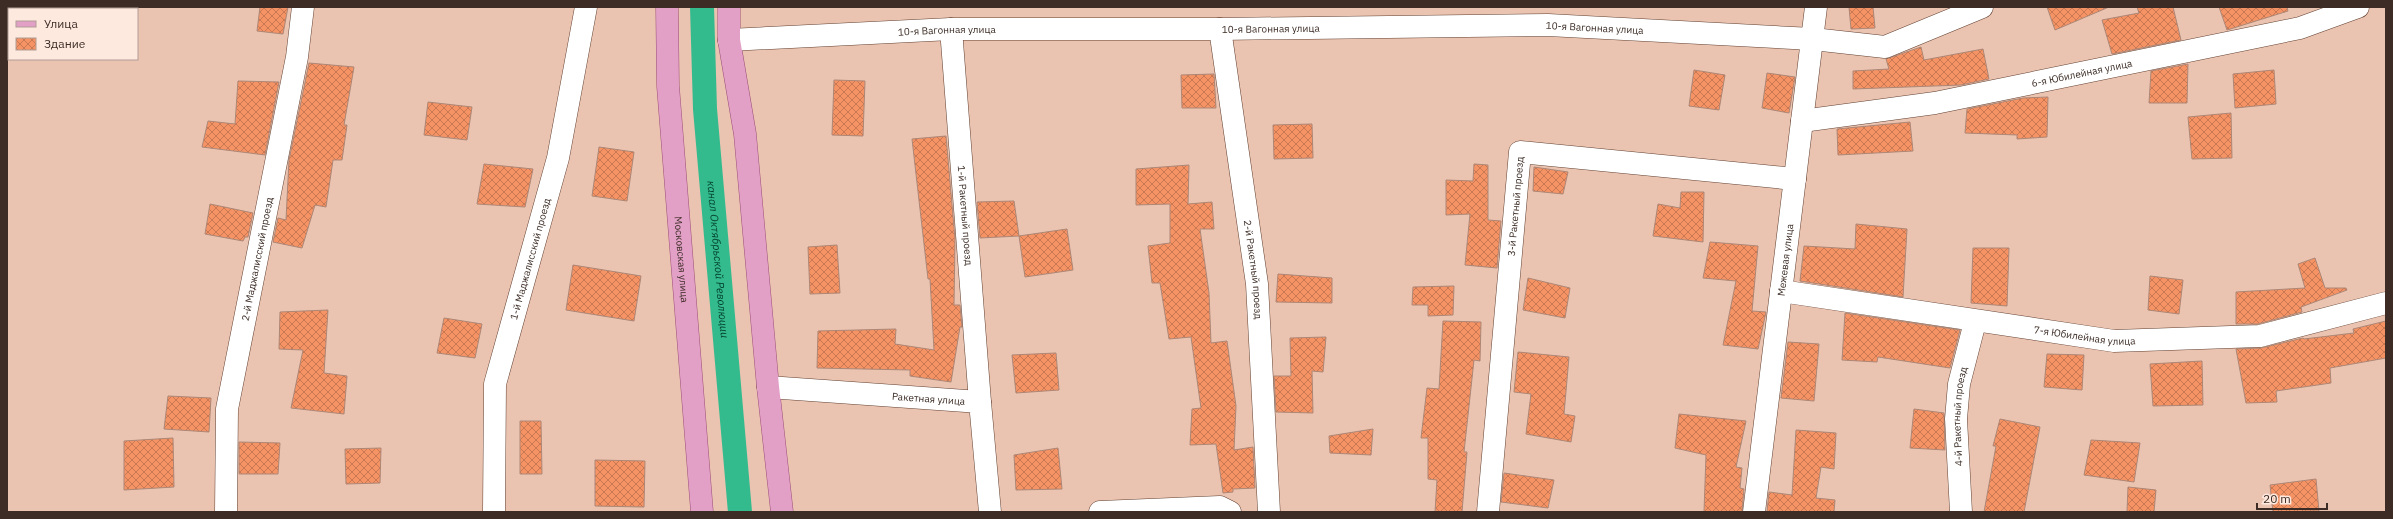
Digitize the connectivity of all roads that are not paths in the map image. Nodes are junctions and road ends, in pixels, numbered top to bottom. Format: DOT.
graph roads {
  1 [pos="303,7"];
  2 [pos="586,7"];
  3 [pos="667,7"];
  4 [pos="728,7"];
  5 [pos="1816,7"];
  6 [pos="1982,7"];
  7 [pos="2358,7"];
  8 [pos="951,29"];
  9 [pos="1220,29"];
  10 [pos="1813,39"];
  11 [pos="729,40"];
  12 [pos="1802,121"];
  13 [pos="1795,179"];
  14 [pos="1781,291"];
  15 [pos="2386,303"];
  16 [pos="1975,322"];
  17 [pos="768,387"];
  18 [pos="980,402"];
  19 [pos="1155,510"];
  20 [pos="226,512"];
  21 [pos="494,512"];
  22 [pos="702,512"];
  23 [pos="782,512"];
  24 [pos="990,512"];
  25 [pos="1100,512"];
  26 [pos="1230,512"];
  27 [pos="1270,512"];
  28 [pos="1488,512"];
  29 [pos="1754,512"];
  30 [pos="1961,512"];
  1 -- 20 [label="street, 2-й Маджалисский проезд"];
  2 -- 21 [label="street, 1-й Маджалисский проезд"];
  3 -- 22 [label="main road, Московская улица"];
  4 -- 11 [label="main road"];
  5 -- 10 [label="street, Межевая улица"];
  6 -- 10 [label="street, 10-я Вагонная улица"];
  7 -- 12 [label="street, 6-я Юбилейная улица"];
  8 -- 9 [label="street, 10-я Вагонная улица"];
  8 -- 11 [label="street, 10-я Вагонная улица"];
  8 -- 18 [label="street, 1-й Ракетный проезд"];
  9 -- 10 [label="street, 10-я Вагонная улица"];
  9 -- 27 [label="street, 2-й Ракетный проезд"];
  10 -- 12 [label="street, Межевая улица"];
  11 -- 17 [label="main road"];
  12 -- 13 [label="street, Межевая улица"];
  13 -- 14 [label="street, Межевая улица"];
  13 -- 28 [label="street, 3-й Ракетный проезд"];
  14 -- 16 [label="street, 7-я Юбилейная улица"];
  14 -- 29 [label="street, Межевая улица"];
  15 -- 16 [label="street, 7-я Юбилейная улица"];
  16 -- 30 [label="street, 4-й Ракетный проезд"];
  17 -- 18 [label="street, Ракетная улица"];
  17 -- 23 [label="main road"];
  18 -- 24 [label="street, Ракетная улица"];
  19 -- 25 [label="street"];
  19 -- 26 [label="street"];
}
